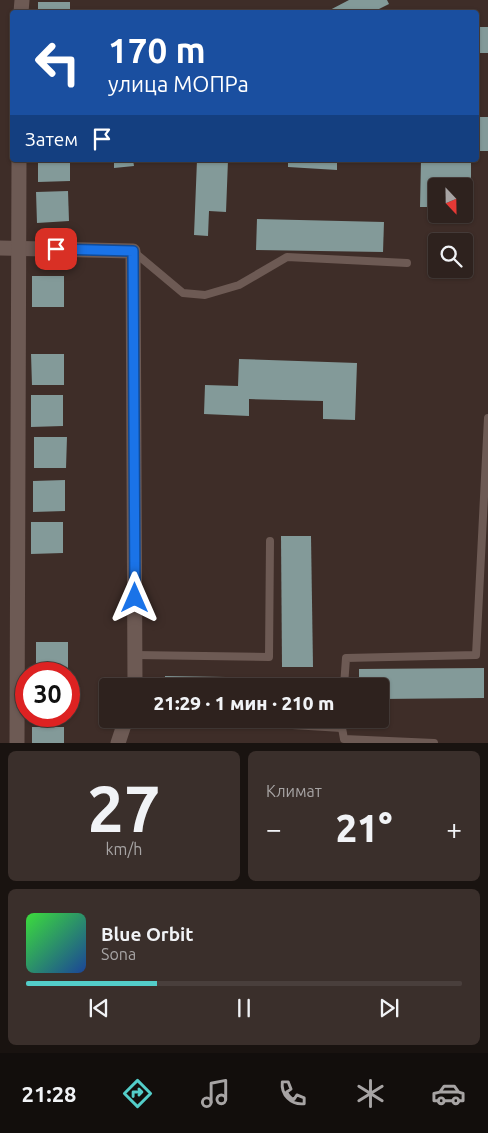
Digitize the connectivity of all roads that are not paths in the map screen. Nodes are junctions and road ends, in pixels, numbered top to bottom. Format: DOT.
graph roads {
  1 [pos="19,162"];
  2 [pos="0,248"];
  3 [pos="18,248"];
  4 [pos="133,251"];
  5 [pos="407,263"];
  6 [pos="488,418"];
  7 [pos="270,541"];
  8 [pos="135,655"];
  9 [pos="135,678"];
  10 [pos="345,678"];
  11 [pos="123,728"];
  12 [pos="342,728"];
  13 [pos="17,743"];
  14 [pos="118,743"];
  15 [pos="434,743"];
  1 -- 3 [label="street"];
  2 -- 3 [label="street"];
  3 -- 4 [label="street"];
  3 -- 13 [label="street"];
  4 -- 5 [label="lane"];
  4 -- 8 [label="street"];
  6 -- 10 [label="lane"];
  7 -- 8 [label="lane"];
  8 -- 9 [label="street"];
  11 -- 14 [label="street"];
  12 -- 15 [label="lane"];
}
